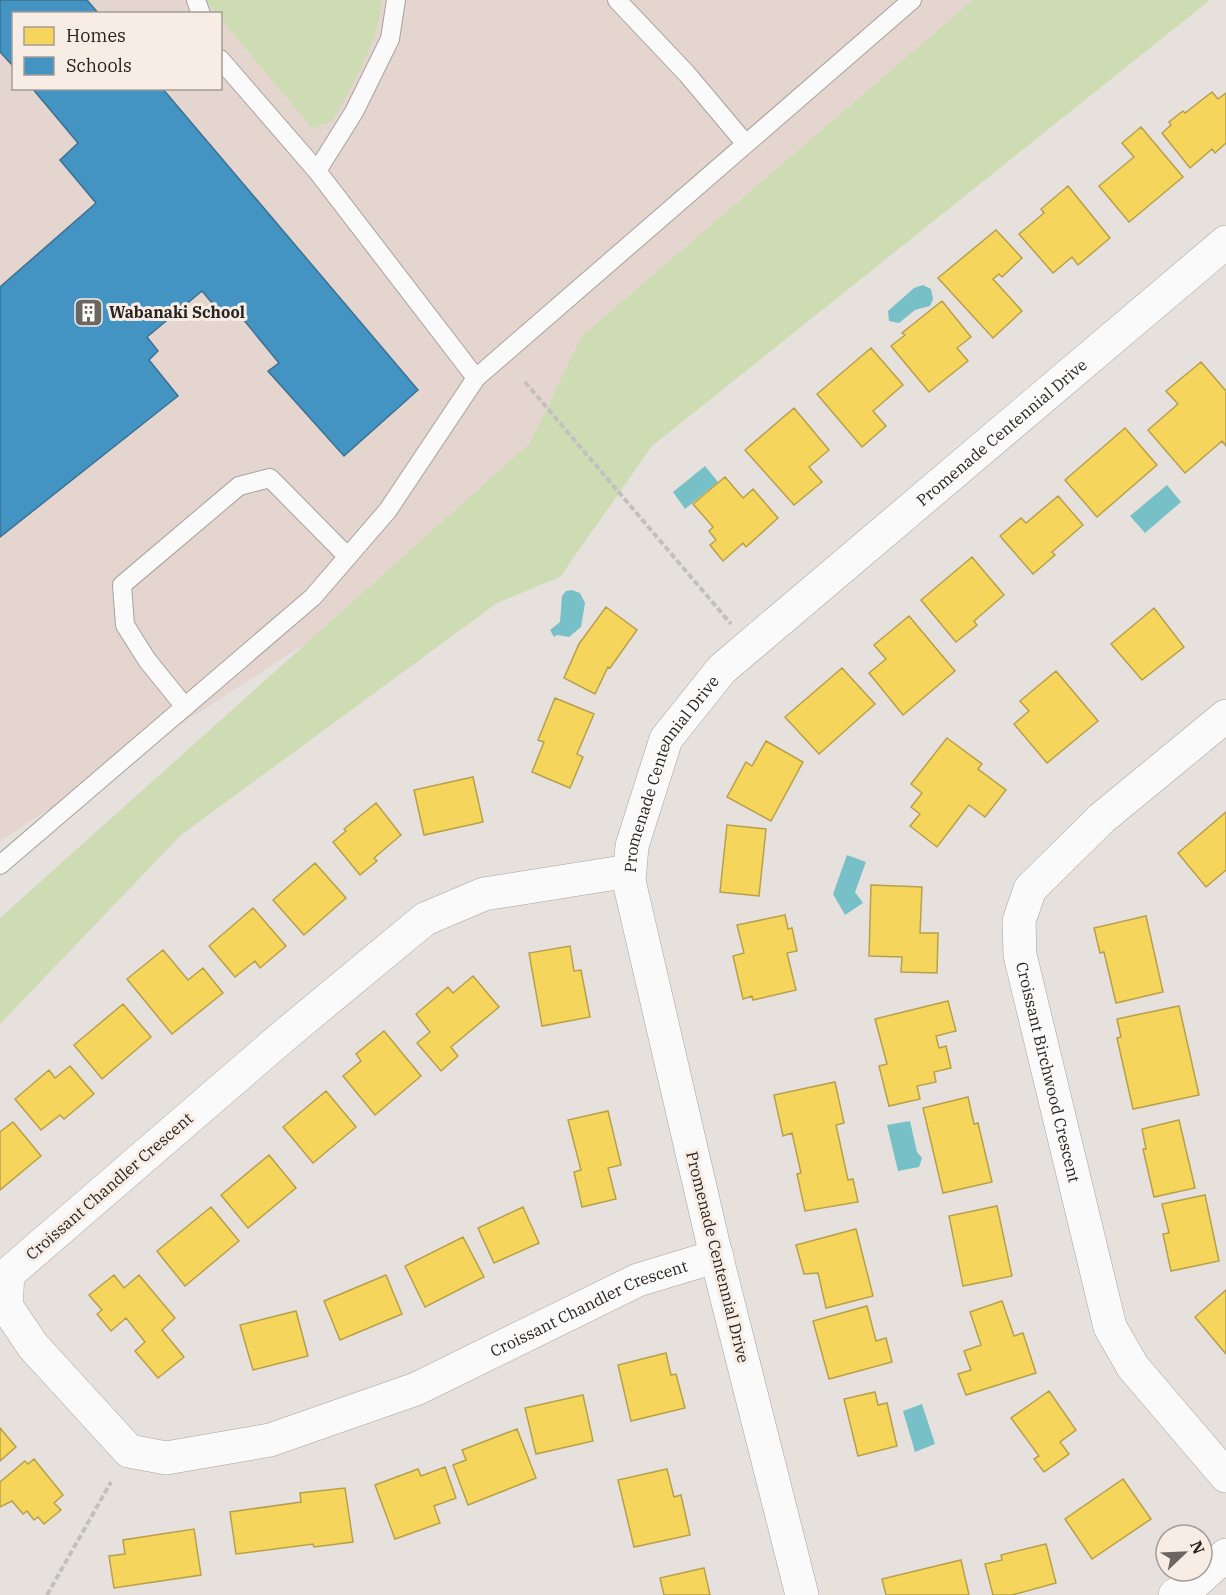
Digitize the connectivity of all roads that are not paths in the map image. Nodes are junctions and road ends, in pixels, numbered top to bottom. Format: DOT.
graph roads {
  1 [pos="396,0"];
  2 [pos="617,0"];
  3 [pos="912,0"];
  4 [pos="222,61"];
  5 [pos="745,143"];
  6 [pos="317,171"];
  7 [pos="1226,242"];
  8 [pos="476,378"];
  9 [pos="348,557"];
  10 [pos="185,707"];
  11 [pos="1226,716"];
  12 [pos="0,865"];
  13 [pos="630,871"];
  14 [pos="717,1256"];
  15 [pos="1226,1476"];
  16 [pos="1226,1555"];
  17 [pos="802,1595"];
  18 [pos="1175,1595"];
  1 -- 6 [label="lane"];
  2 -- 5 [label="lane"];
  3 -- 5 [label="lane"];
  4 -- 6 [label="lane"];
  5 -- 8 [label="lane"];
  6 -- 8 [label="lane"];
  7 -- 13 [label="street, Promenade Centennial Drive"];
  8 -- 9 [label="lane"];
  9 -- 10 [label="lane"];
  9 -- 10 [label="lane"];
  10 -- 12 [label="lane"];
  11 -- 15 [label="street, Croissant Birchwood Crescent"];
  13 -- 14 [label="street, Promenade Centennial Drive"];
  13 -- 14 [label="street, Croissant Chandler Crescent"];
  14 -- 17 [label="street, Promenade Centennial Drive"];
  16 -- 18 [label="street"];
}
